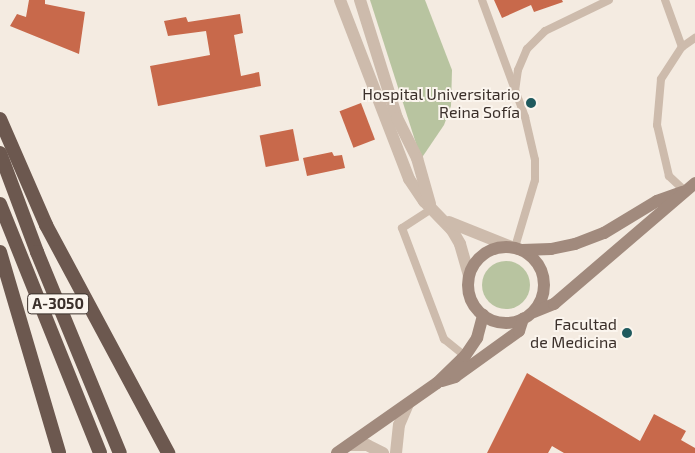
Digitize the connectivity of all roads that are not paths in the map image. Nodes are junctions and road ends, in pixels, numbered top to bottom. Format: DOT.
graph roads {
  1 [pos="340,0"];
  2 [pos="360,0"];
  3 [pos="609,0"];
  4 [pos="665,0"];
  5 [pos="483,4"];
  6 [pos="695,38"];
  7 [pos="682,47"];
  8 [pos="514,93"];
  9 [pos="0,119"];
  10 [pos="0,153"];
  11 [pos="695,183"];
  12 [pos="684,191"];
  13 [pos="0,204"];
  14 [pos="435,210"];
  15 [pos="515,248"];
  16 [pos="0,252"];
  17 [pos="469,275"];
  18 [pos="483,315"];
  19 [pos="528,316"];
  20 [pos="465,356"];
  21 [pos="437,383"];
  22 [pos="408,404"];
  23 [pos="349,445"];
  24 [pos="59,453"];
  25 [pos="100,453"];
  26 [pos="120,453"];
  27 [pos="168,453"];
  28 [pos="337,453"];
  29 [pos="383,453"];
  30 [pos="396,453"];
  1 -- 14 [label="street"];
  2 -- 14 [label="street"];
  3 -- 8 [label="lane"];
  4 -- 7 [label="lane"];
  5 -- 8 [label="lane"];
  6 -- 7 [label="lane"];
  7 -- 12 [label="lane"];
  8 -- 15 [label="lane"];
  9 -- 27 [label="highway"];
  10 -- 26 [label="highway, A-3050"];
  11 -- 12 [label="main road"];
  12 -- 15 [label="main road"];
  12 -- 19 [label="main road"];
  13 -- 25 [label="highway, A-3050"];
  14 -- 15 [label="street"];
  14 -- 17 [label="street"];
  14 -- 20 [label="lane"];
  15 -- 17 [label="main road"];
  15 -- 19 [label="main road"];
  16 -- 24 [label="highway"];
  17 -- 18 [label="main road"];
  18 -- 19 [label="main road"];
  18 -- 20 [label="main road"];
  19 -- 21 [label="main road"];
  20 -- 21 [label="main road"];
  21 -- 22 [label="main road"];
  22 -- 23 [label="main road"];
  22 -- 30 [label="street"];
  23 -- 28 [label="main road"];
  23 -- 29 [label="street"];
}
